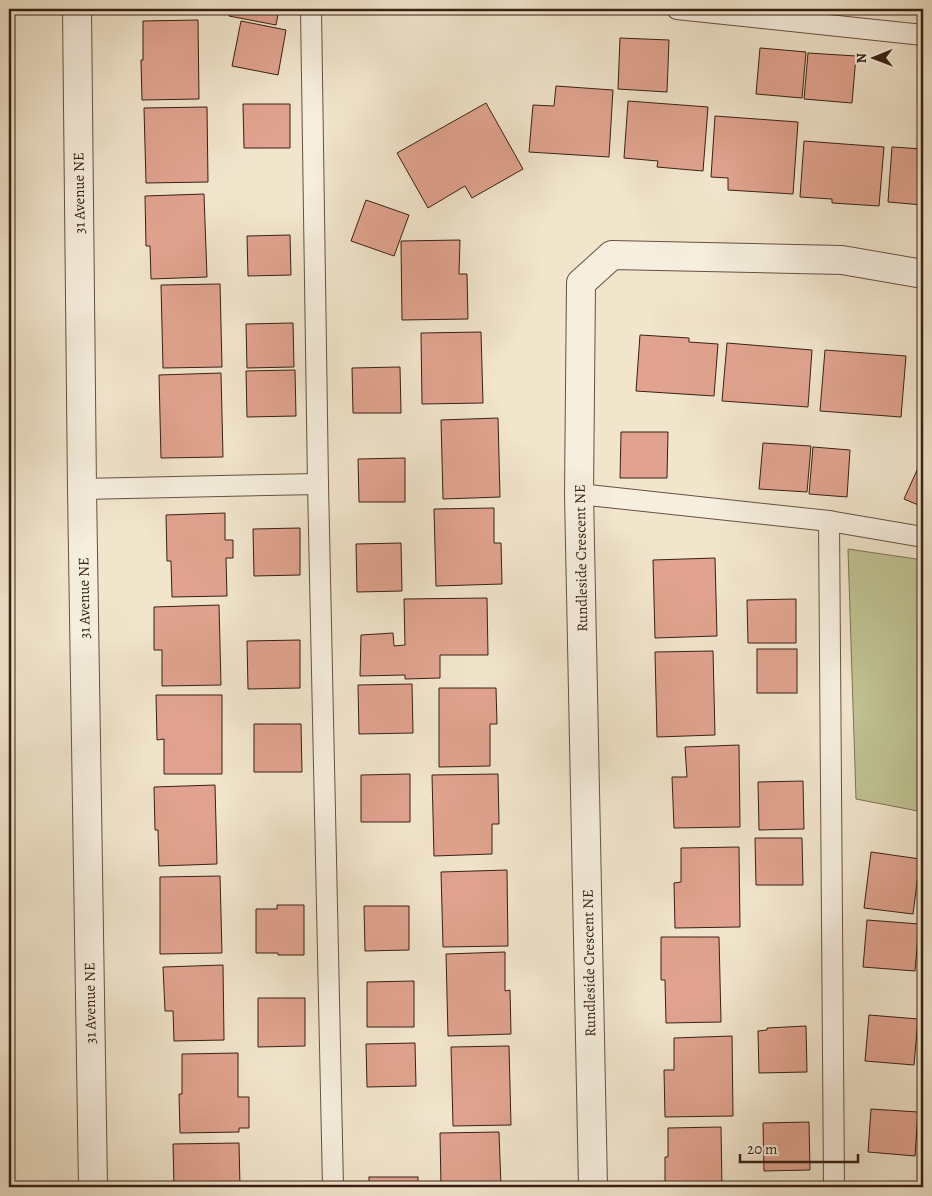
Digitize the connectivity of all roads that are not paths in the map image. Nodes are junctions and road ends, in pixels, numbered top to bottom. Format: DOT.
graph roads {
  1 [pos="77,9"];
  2 [pos="311,9"];
  3 [pos="677,9"];
  4 [pos="923,35"];
  5 [pos="923,274"];
  6 [pos="318,484"];
  7 [pos="82,489"];
  8 [pos="579,494"];
  9 [pos="830,521"];
  10 [pos="923,536"];
  11 [pos="93,1187"];
  12 [pos="333,1187"];
  13 [pos="593,1187"];
  14 [pos="834,1187"];
  1 -- 7 [label="street, 31 Avenue NE"];
  2 -- 6 [label="lane"];
  3 -- 4 [label="lane"];
  5 -- 8 [label="street, Rundleside Crescent NE"];
  6 -- 7 [label="lane"];
  6 -- 12 [label="lane"];
  7 -- 11 [label="street, 31 Avenue NE"];
  8 -- 9 [label="lane"];
  8 -- 13 [label="street, Rundleside Crescent NE"];
  9 -- 10 [label="lane"];
  9 -- 14 [label="lane"];
}
